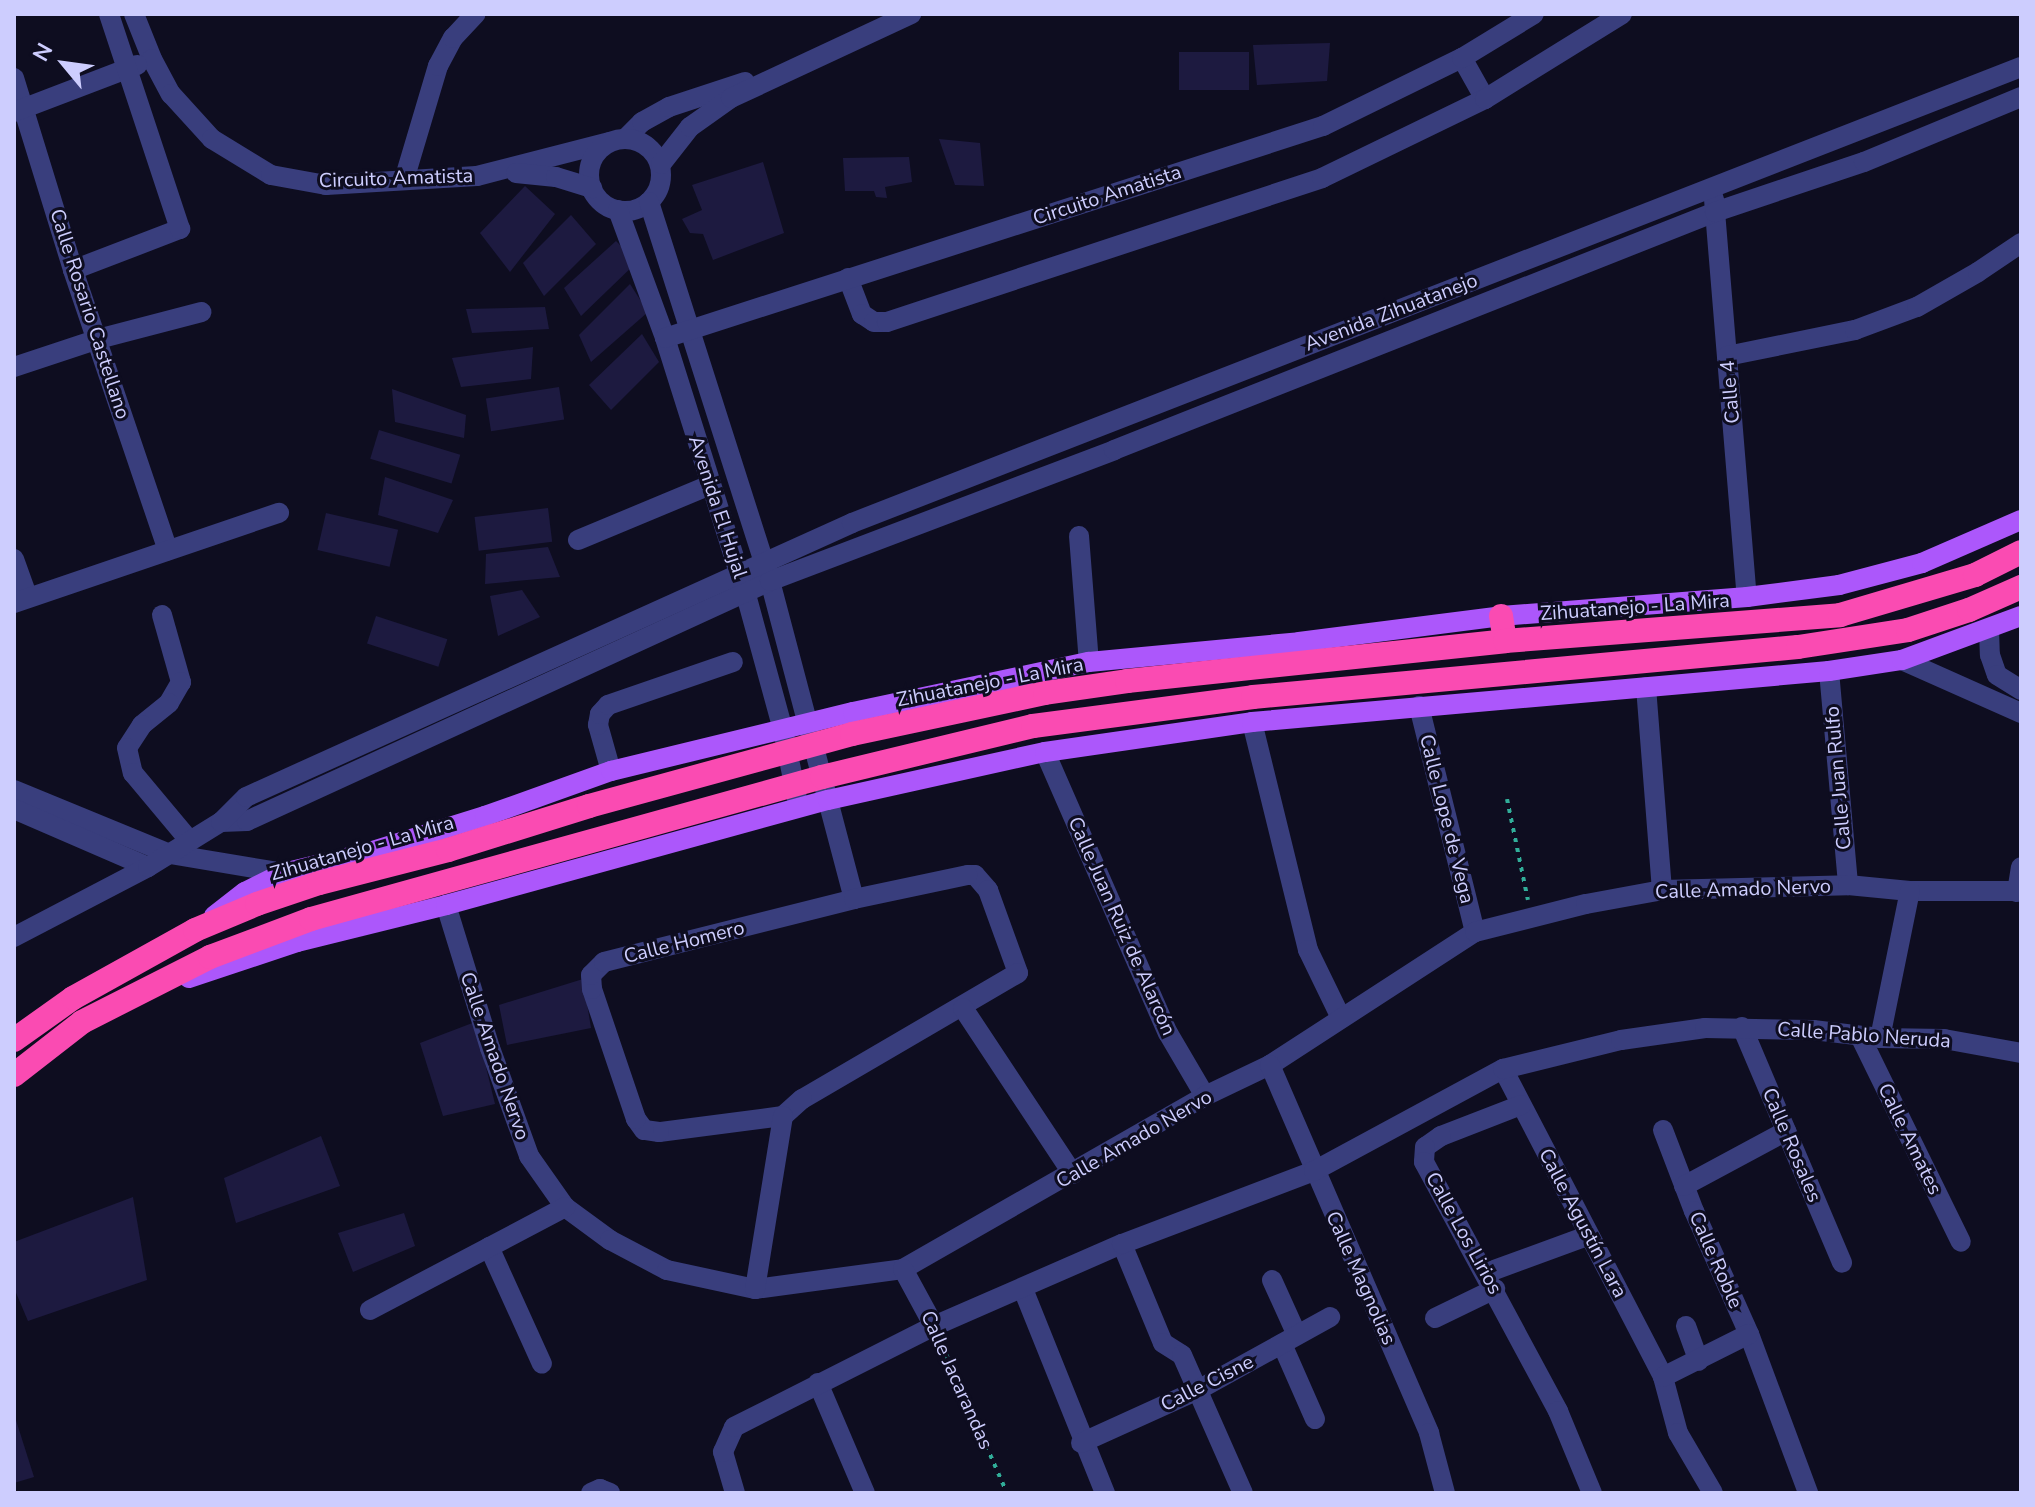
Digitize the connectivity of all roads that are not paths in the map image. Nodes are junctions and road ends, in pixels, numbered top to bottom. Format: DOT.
graph roads {
  1 [pos="109,14"];
  2 [pos="134,14"];
  3 [pos="475,14"];
  4 [pos="911,14"];
  5 [pos="1534,14"];
  6 [pos="1622,14"];
  7 [pos="1462,58"];
  8 [pos="152,59"];
  9 [pos="2021,67"];
  10 [pos="127,68"];
  11 [pos="787,70"];
  12 [pos="14,78"];
  13 [pos="2021,97"];
  14 [pos="1485,99"];
  15 [pos="19,110"];
  16 [pos="617,140"];
  17 [pos="661,164"];
  18 [pos="500,172"];
  19 [pos="404,180"];
  20 [pos="1713,186"];
  21 [pos="592,188"];
  22 [pos="649,202"];
  23 [pos="618,210"];
  24 [pos="1715,212"];
  25 [pos="2021,243"];
  26 [pos="73,270"];
  27 [pos="848,278"];
  28 [pos="202,312"];
  29 [pos="688,330"];
  30 [pos="665,338"];
  31 [pos="98,339"];
  32 [pos="1727,356"];
  33 [pos="14,367"];
  34 [pos="964,480"];
  35 [pos="710,485"];
  36 [pos="968,502"];
  37 [pos="279,513"];
  38 [pos="2021,520"];
  39 [pos="1079,536"];
  40 [pos="578,540"];
  41 [pos="168,550"];
  42 [pos="2021,552"];
  43 [pos="14,559"];
  44 [pos="766,572"];
  45 [pos="742,583"];
  46 [pos="2021,587"];
  47 [pos="1747,597"];
  48 [pos="21,600"];
  49 [pos="162,615"];
  50 [pos="1501,616"];
  51 [pos="2021,616"];
  52 [pos="1989,630"];
  53 [pos="1505,641"];
  54 [pos="1902,660"];
  55 [pos="733,662"];
  56 [pos="1089,662"];
  57 [pos="1829,671"];
  58 [pos="1646,687"];
  59 [pos="2021,690"];
  60 [pos="1419,706"];
  61 [pos="2021,713"];
  62 [pos="1252,722"];
  63 [pos="811,735"];
  64 [pos="785,741"];
  65 [pos="1045,752"];
  66 [pos="611,771"];
  67 [pos="825,789"];
  68 [pos="14,790"];
  69 [pos="796,797"];
  70 [pos="14,809"];
  71 [pos="189,840"];
  72 [pos="170,854"];
  73 [pos="148,867"];
  74 [pos="2021,867"];
  75 [pos="283,873"];
  76 [pos="1848,885"];
  77 [pos="1662,890"];
  78 [pos="1910,891"];
  79 [pos="2019,892"];
  80 [pos="854,899"];
  81 [pos="446,905"];
  82 [pos="195,930"];
  83 [pos="1475,932"];
  84 [pos="14,937"];
  85 [pos="963,1008"];
  86 [pos="1341,1018"];
  87 [pos="82,1022"];
  88 [pos="1742,1027"];
  89 [pos="1870,1037"];
  90 [pos="14,1040"];
  91 [pos="2021,1053"];
  92 [pos="1270,1065"];
  93 [pos="1503,1069"];
  94 [pos="14,1075"];
  95 [pos="1205,1096"];
  96 [pos="1521,1105"];
  97 [pos="783,1116"];
  98 [pos="1663,1130"];
  99 [pos="1786,1131"];
  100 [pos="1314,1171"];
  101 [pos="1073,1174"];
  102 [pos="1684,1186"];
  103 [pos="565,1207"];
  104 [pos="1587,1236"];
  105 [pos="1961,1242"];
  106 [pos="1122,1244"];
  107 [pos="489,1247"];
  108 [pos="1842,1263"];
  109 [pos="903,1269"];
  110 [pos="1272,1280"];
  111 [pos="1490,1281"];
  112 [pos="755,1289"];
  113 [pos="1023,1289"];
  114 [pos="370,1310"];
  115 [pos="1330,1317"];
  116 [pos="1435,1318"];
  117 [pos="934,1326"];
  118 [pos="1686,1326"];
  119 [pos="1749,1334"];
  120 [pos="1289,1339"];
  121 [pos="1699,1361"];
  122 [pos="542,1364"];
  123 [pos="1663,1377"];
  124 [pos="818,1383"];
  125 [pos="1198,1390"];
  126 [pos="1315,1419"];
  127 [pos="1081,1443"];
  128 [pos="735,1493"];
  129 [pos="865,1493"];
  130 [pos="1105,1493"];
  131 [pos="1243,1493"];
  132 [pos="1445,1493"];
  133 [pos="1592,1493"];
  134 [pos="1713,1493"];
  135 [pos="1808,1493"];
  1 -- 10 [label="street"];
  2 -- 8 [label="street, Circuito Amatista"];
  3 -- 19 [label="street"];
  4 -- 11 [label="street, Circuito Amatista"];
  5 -- 7 [label="street, Circuito Amatista"];
  6 -- 14 [label="street"];
  7 -- 14 [label="street"];
  7 -- 27 [label="street, Circuito Amatista"];
  8 -- 10 [label="street"];
  8 -- 19 [label="street, Circuito Amatista"];
  9 -- 20 [label="street, Avenida Zihuatanejo"];
  10 -- 15 [label="street"];
  10 -- 26 [label="street"];
  11 -- 16 [label="street, Circuito Amatista"];
  11 -- 17 [label="street, Circuito Amatista"];
  12 -- 15 [label="street, Calle Rosario Castellano"];
  13 -- 24 [label="street, Avenida Zihuatanejo"];
  14 -- 27 [label="street"];
  15 -- 26 [label="street, Calle Rosario Castellano"];
  16 -- 17 [label="street"];
  16 -- 18 [label="street, Circuito Amatista"];
  16 -- 21 [label="street"];
  17 -- 22 [label="street"];
  18 -- 19 [label="street, Circuito Amatista"];
  18 -- 21 [label="street, Circuito Amatista"];
  20 -- 24 [label="street, Calle 4"];
  20 -- 34 [label="street, Avenida Zihuatanejo"];
  21 -- 23 [label="street"];
  22 -- 23 [label="street"];
  22 -- 29 [label="street, Avenida El Hujal"];
  23 -- 30 [label="street, Avenida El Hujal"];
  24 -- 32 [label="street, Calle 4"];
  24 -- 36 [label="street, Avenida Zihuatanejo"];
  25 -- 32 [label="street"];
  26 -- 31 [label="street, Calle Rosario Castellano"];
  27 -- 29 [label="street, Circuito Amatista"];
  28 -- 31 [label="street"];
  29 -- 30 [label="street, Circuito Amatista"];
  29 -- 44 [label="street, Avenida El Hujal"];
  30 -- 35 [label="street, Avenida El Hujal"];
  31 -- 33 [label="street"];
  31 -- 41 [label="street, Calle Rosario Castellano"];
  32 -- 47 [label="street, Calle 4"];
  34 -- 36 [label="street"];
  34 -- 44 [label="street, Avenida Zihuatanejo"];
  35 -- 40 [label="street"];
  35 -- 45 [label="street, Avenida El Hujal"];
  36 -- 44 [label="street, Avenida Zihuatanejo"];
  37 -- 41 [label="street"];
  38 -- 47 [label="main road"];
  39 -- 56 [label="street"];
  41 -- 48 [label="street"];
  42 -- 53 [label="highway, Zihuatanejo - La Mira"];
  43 -- 48 [label="street"];
  44 -- 45 [label="street"];
  44 -- 63 [label="street, Avenida El Hujal"];
  45 -- 64 [label="street, Avenida El Hujal"];
  45 -- 71 [label="street"];
  46 -- 67 [label="highway"];
  47 -- 50 [label="main road"];
  49 -- 71 [label="street"];
  50 -- 53 [label="highway"];
  50 -- 56 [label="main road"];
  51 -- 52 [label="main road"];
  52 -- 54 [label="main road"];
  52 -- 59 [label="street"];
  53 -- 63 [label="highway, Zihuatanejo - La Mira"];
  54 -- 57 [label="main road"];
  54 -- 61 [label="street"];
  55 -- 66 [label="street"];
  56 -- 63 [label="main road"];
  57 -- 58 [label="main road"];
  57 -- 76 [label="street, Calle Juan Rulfo"];
  58 -- 60 [label="main road"];
  58 -- 77 [label="street"];
  60 -- 62 [label="main road"];
  60 -- 83 [label="street, Calle Lope de Vega"];
  62 -- 65 [label="main road"];
  62 -- 86 [label="street"];
  63 -- 64 [label="highway, Zihuatanejo - La Mira"];
  63 -- 67 [label="street, Avenida El Hujal"];
  64 -- 66 [label="main road"];
  64 -- 69 [label="street, Avenida El Hujal"];
  64 -- 82 [label="highway, Zihuatanejo - La Mira"];
  65 -- 67 [label="main road"];
  65 -- 95 [label="street, Calle Juan Ruiz de Alarcón"];
  66 -- 75 [label="main road"];
  67 -- 69 [label="highway"];
  67 -- 80 [label="street, Avenida El Hujal"];
  68 -- 72 [label="street"];
  69 -- 81 [label="main road"];
  69 -- 87 [label="highway"];
  70 -- 73 [label="street"];
  71 -- 72 [label="street"];
  72 -- 73 [label="street"];
  72 -- 75 [label="street"];
  73 -- 84 [label="street"];
  74 -- 79 [label="street"];
  75 -- 82 [label="main road"];
  76 -- 77 [label="street, Calle Amado Nervo"];
  76 -- 78 [label="street, Calle Amado Nervo"];
  77 -- 83 [label="street, Calle Amado Nervo"];
  78 -- 79 [label="street, Calle Amado Nervo"];
  78 -- 89 [label="street"];
  80 -- 85 [label="street, Calle Homero"];
  80 -- 97 [label="street, Calle Homero"];
  81 -- 87 [label="main road"];
  81 -- 103 [label="street, Calle Amado Nervo"];
  82 -- 90 [label="highway, Zihuatanejo - La Mira"];
  83 -- 86 [label="street, Calle Amado Nervo"];
  85 -- 97 [label="street, Calle Homero"];
  85 -- 101 [label="street"];
  86 -- 92 [label="street, Calle Amado Nervo"];
  87 -- 94 [label="highway"];
  88 -- 89 [label="street, Calle Pablo Neruda"];
  88 -- 93 [label="street, Calle Pablo Neruda"];
  88 -- 99 [label="street, Calle Rosales"];
  89 -- 91 [label="street, Calle Pablo Neruda"];
  89 -- 105 [label="street, Calle Amates"];
  92 -- 95 [label="street, Calle Amado Nervo"];
  92 -- 100 [label="street, Calle Magnolias"];
  93 -- 96 [label="street, Calle Agustín Lara"];
  93 -- 100 [label="street, Calle Pablo Neruda"];
  95 -- 101 [label="street, Calle Amado Nervo"];
  96 -- 104 [label="street, Calle Agustín Lara"];
  96 -- 111 [label="street, Calle Los Lirios"];
  97 -- 112 [label="street"];
  98 -- 102 [label="street, Calle Roble"];
  99 -- 102 [label="street"];
  99 -- 108 [label="street, Calle Rosales"];
  100 -- 106 [label="street, Calle Pablo Neruda"];
  100 -- 132 [label="street, Calle Magnolias"];
  101 -- 109 [label="street, Calle Amado Nervo"];
  102 -- 119 [label="street, Calle Roble"];
  103 -- 107 [label="street"];
  103 -- 112 [label="street, Calle Amado Nervo"];
  104 -- 111 [label="street"];
  104 -- 123 [label="street, Calle Agustín Lara"];
  106 -- 113 [label="street, Calle Pablo Neruda"];
  106 -- 125 [label="street"];
  107 -- 114 [label="street"];
  107 -- 122 [label="street"];
  109 -- 112 [label="street, Calle Amado Nervo"];
  109 -- 117 [label="street, Calle Jacarandas"];
  110 -- 120 [label="street"];
  111 -- 116 [label="street"];
  111 -- 133 [label="street, Calle Los Lirios"];
  113 -- 117 [label="street, Calle Pablo Neruda"];
  113 -- 127 [label="street"];
  115 -- 120 [label="street, Calle Cisne"];
  117 -- 124 [label="street, Calle Pablo Neruda"];
  118 -- 121 [label="street"];
  119 -- 121 [label="street"];
  119 -- 135 [label="street, Calle Roble"];
  120 -- 125 [label="street, Calle Cisne"];
  120 -- 126 [label="street"];
  121 -- 123 [label="street"];
  123 -- 134 [label="street, Calle Agustín Lara"];
  124 -- 128 [label="street, Calle Pablo Neruda"];
  124 -- 129 [label="street"];
  125 -- 127 [label="street, Calle Cisne"];
  125 -- 131 [label="street"];
  127 -- 130 [label="street"];
}
